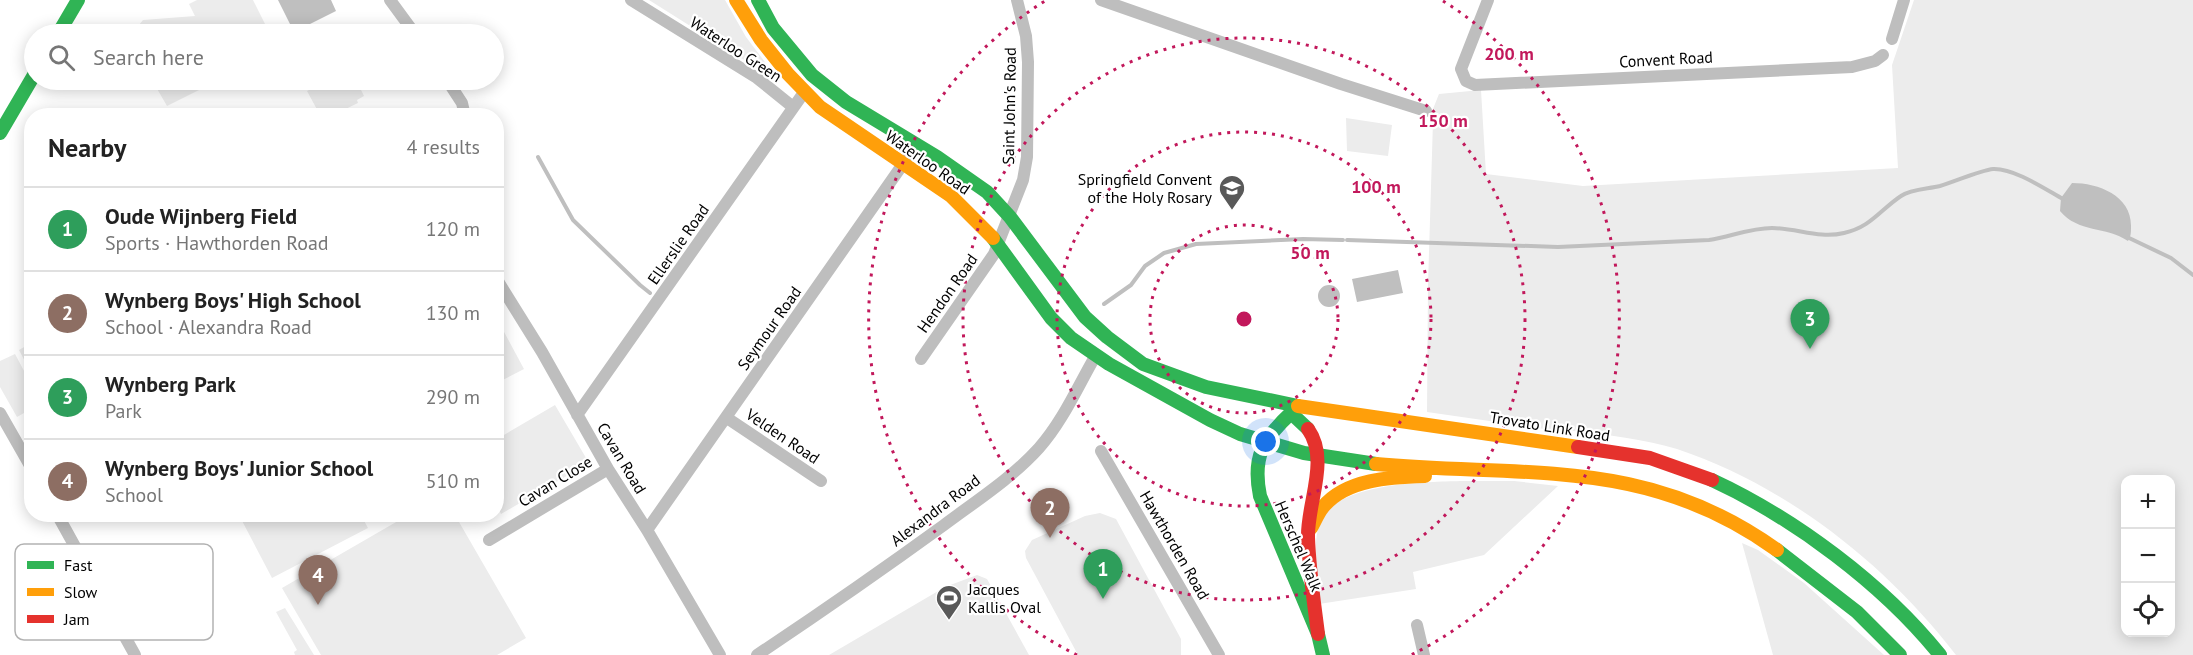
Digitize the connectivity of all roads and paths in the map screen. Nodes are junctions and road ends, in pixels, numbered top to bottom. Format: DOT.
graph roads {
  1 [pos="78,0"];
  2 [pos="390,0"];
  3 [pos="631,0"];
  4 [pos="736,0"];
  5 [pos="758,0"];
  6 [pos="1017,0"];
  7 [pos="1101,0"];
  8 [pos="1488,0"];
  9 [pos="1904,0"];
  10 [pos="64,24"];
  11 [pos="408,24"];
  12 [pos="1892,39"];
  13 [pos="1883,55"];
  14 [pos="25,90"];
  15 [pos="454,90"];
  16 [pos="805,91"];
  17 [pos="793,107"];
  18 [pos="463,108"];
  19 [pos="1426,111"];
  20 [pos="0,134"];
  21 [pos="917,144"];
  22 [pos="904,163"];
  23 [pos="1010,217"];
  24 [pos="998,244"];
  25 [pos="504,291"];
  26 [pos="1107,337"];
  27 [pos="1096,355"];
  28 [pos="921,359"];
  29 [pos="1181,379"];
  30 [pos="0,413"];
  31 [pos="1291,413"];
  32 [pos="577,415"];
  33 [pos="1362,415"];
  34 [pos="727,418"];
  35 [pos="1265,442"];
  36 [pos="1101,451"];
  37 [pos="24,455"];
  38 [pos="1318,456"];
  39 [pos="608,469"];
  40 [pos="1474,469"];
  41 [pos="821,482"];
  42 [pos="61,522"];
  43 [pos="647,530"];
  44 [pos="1308,534"];
  45 [pos="489,540"];
  46 [pos="73,544"];
  47 [pos="1417,625"];
  48 [pos="1318,634"];
  49 [pos="125,640"];
  50 [pos="133,654"];
  51 [pos="720,655"];
  52 [pos="757,655"];
  53 [pos="1219,655"];
  54 [pos="1323,655"];
  55 [pos="1424,655"];
  56 [pos="1900,655"];
  57 [pos="1940,655"];
  1 -- 10 [label="main road"];
  2 -- 11 [label="street"];
  3 -- 17 [label="street, Waterloo Green"];
  4 -- 16 [label="main road, Waterloo Road"];
  5 -- 21 [label="main road, Waterloo Road"];
  6 -- 23 [label="street, Saint John's Road"];
  7 -- 19 [label="street"];
  8 -- 13 [label="street, Convent Road"];
  9 -- 12 [label="street"];
  14 -- 20 [label="main road"];
  15 -- 18 [label="street"];
  16 -- 17 [label="street, Ellerslie Road"];
  16 -- 22 [label="main road, Waterloo Road"];
  17 -- 32 [label="street, Ellerslie Road"];
  21 -- 22 [label="street, Seymour Road"];
  21 -- 23 [label="main road, Waterloo Road"];
  22 -- 24 [label="main road, Waterloo Road"];
  22 -- 34 [label="street, Seymour Road"];
  23 -- 24 [label="street, Saint John's Road"];
  23 -- 26 [label="main road, Waterloo Road"];
  24 -- 27 [label="main road, Waterloo Road"];
  24 -- 28 [label="street, Hendon Road"];
  25 -- 32 [label="street, Cavan Road"];
  26 -- 29 [label="main road, Trovato Link Road"];
  27 -- 35 [label="main road"];
  27 -- 52 [label="street, Alexandra Road"];
  29 -- 31 [label="main road"];
  29 -- 33 [label="main road, Trovato Link Road"];
  30 -- 37 [label="street"];
  31 -- 33 [label="main road"];
  31 -- 35 [label="main road"];
  31 -- 38 [label="main road"];
  32 -- 39 [label="street, Cavan Road"];
  33 -- 57 [label="main road, Trovato Link Road"];
  34 -- 41 [label="street, Velden Road"];
  34 -- 43 [label="street, Seymour Road"];
  35 -- 38 [label="main road"];
  35 -- 48 [label="main road, Herschel Walk"];
  36 -- 53 [label="street, Hawthorden Road"];
  38 -- 40 [label="main road"];
  38 -- 44 [label="main road, Herschel Walk"];
  39 -- 43 [label="street, Cavan Road"];
  39 -- 45 [label="street, Cavan Close"];
  40 -- 44 [label="main road"];
  40 -- 56 [label="main road"];
  42 -- 46 [label="street"];
  43 -- 51 [label="street, Cavan Road"];
  44 -- 48 [label="main road, Herschel Walk"];
  47 -- 55 [label="street"];
  48 -- 54 [label="main road, Herschel Walk"];
  49 -- 50 [label="street"];
}
